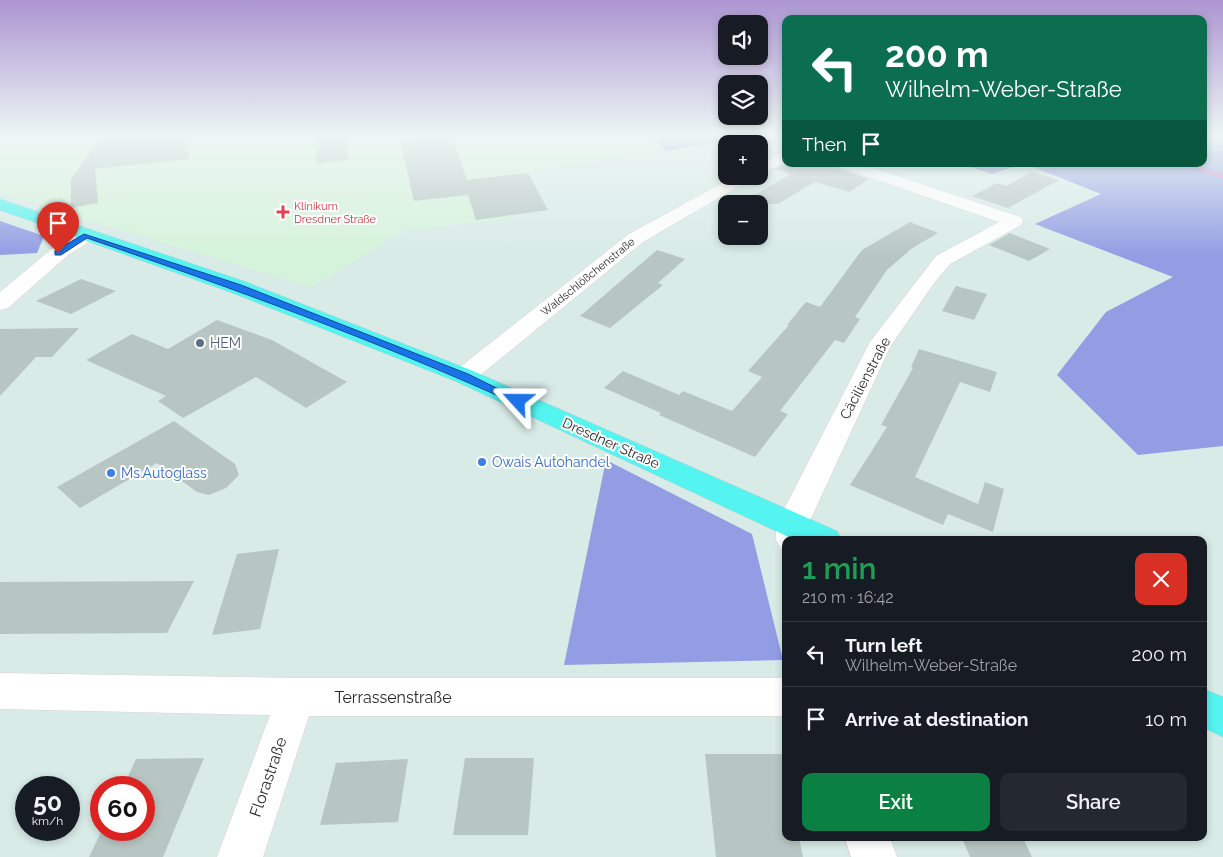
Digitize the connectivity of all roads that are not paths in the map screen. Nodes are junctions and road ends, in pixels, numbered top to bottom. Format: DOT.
graph roads {
  1 [pos="881,176"];
  2 [pos="732,185"];
  3 [pos="0,204"];
  4 [pos="87,235"];
  5 [pos="0,303"];
  6 [pos="464,376"];
  7 [pos="792,532"];
  8 [pos="809,536"];
  9 [pos="0,691"];
  10 [pos="296,697"];
  11 [pos="782,697"];
  12 [pos="1207,709"];
  13 [pos="1223,717"];
  14 [pos="869,841"];
  15 [pos="240,857"];
  16 [pos="874,857"];
  1 -- 7 [label="street, Cäcilienstraße"];
  2 -- 6 [label="street, Waldschlößchenstraße"];
  3 -- 4 [label="main road, Dresdner Straße"];
  4 -- 5 [label="street"];
  4 -- 6 [label="main road, Dresdner Straße"];
  6 -- 7 [label="main road, Dresdner Straße"];
  7 -- 8 [label="main road, Dresdner Straße"];
  9 -- 10 [label="street, Terrassenstraße"];
  10 -- 11 [label="street, Terrassenstraße"];
  10 -- 15 [label="street, Florastraße"];
  12 -- 13 [label="main road"];
  14 -- 16 [label="street"];
}
